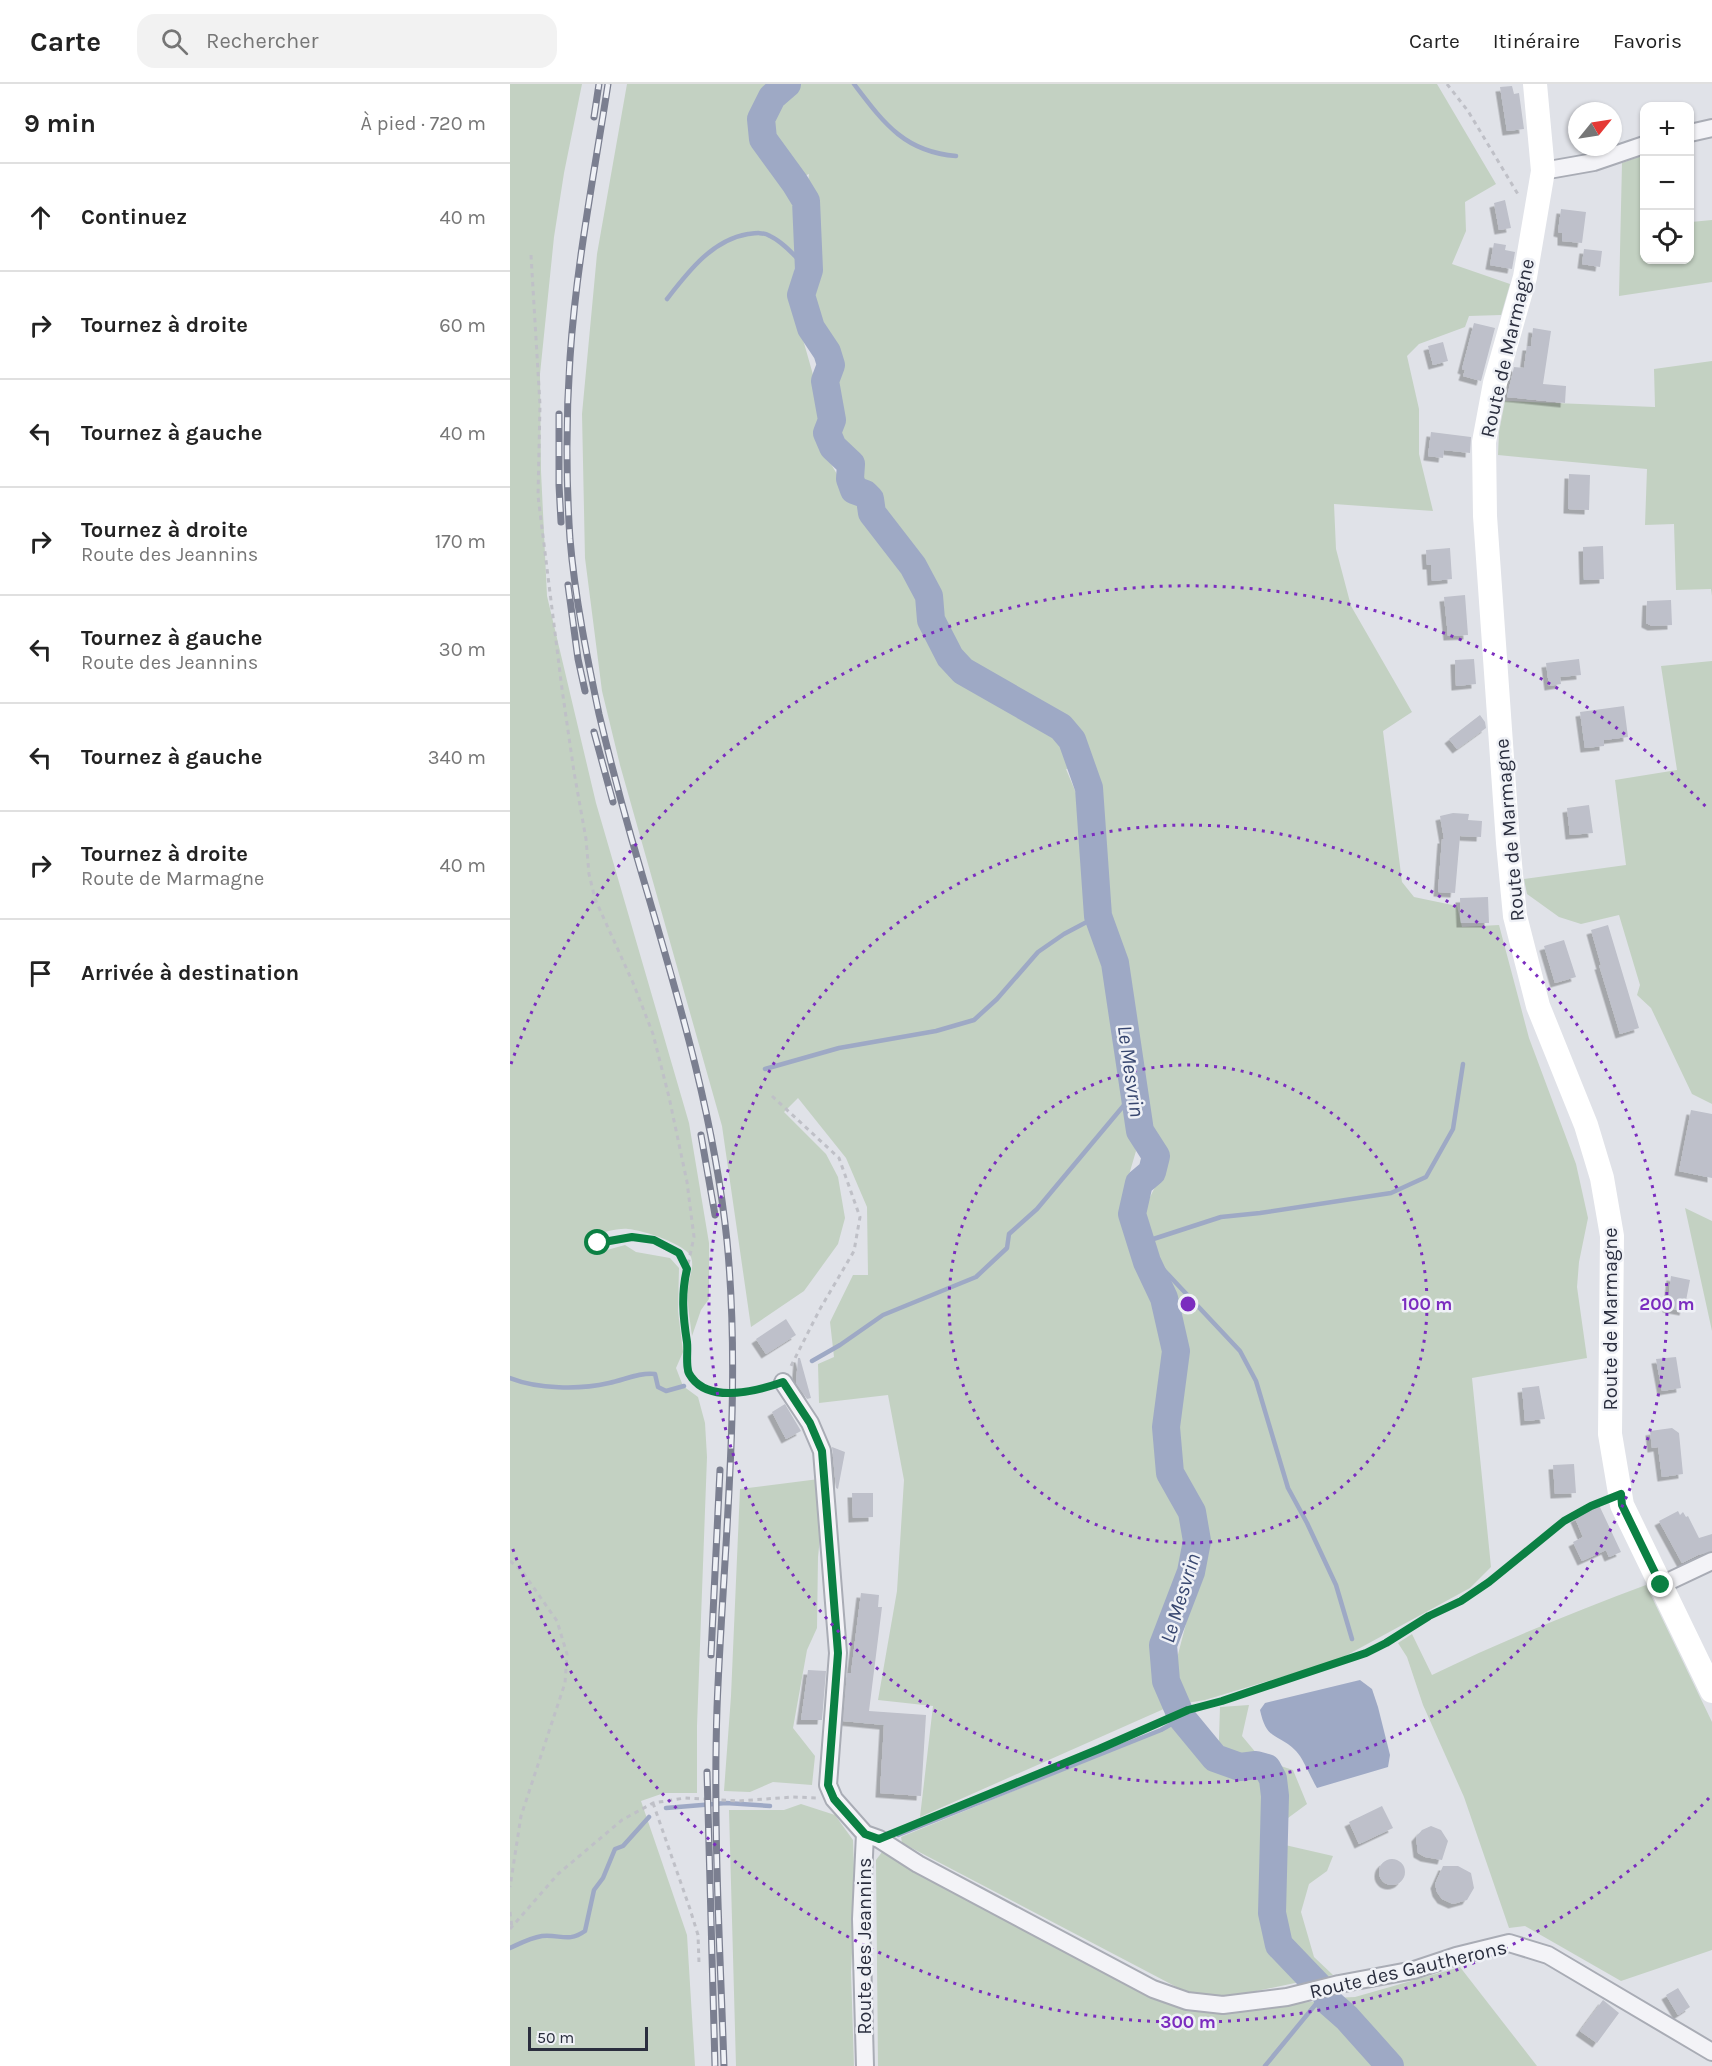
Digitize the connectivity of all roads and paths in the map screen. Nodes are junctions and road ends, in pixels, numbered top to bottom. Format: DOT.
graph roads {
  1 [pos="1447,84"];
  2 [pos="1535,84"];
  3 [pos="1712,128"];
  4 [pos="1694,132"];
  5 [pos="1640,146"];
  6 [pos="1543,171"];
  7 [pos="1534,222"];
  8 [pos="531,255"];
  9 [pos="772,1096"];
  10 [pos="598,1243"];
  11 [pos="687,1269"];
  12 [pos="783,1382"];
  13 [pos="1621,1494"];
  14 [pos="510,1561"];
  15 [pos="1712,1561"];
  16 [pos="1661,1585"];
  17 [pos="1712,1691"];
  18 [pos="834,1799"];
  19 [pos="653,1803"];
  20 [pos="872,1837"];
  21 [pos="510,1887"];
  22 [pos="510,1912"];
  23 [pos="511,1928"];
  24 [pos="699,1963"];
  25 [pos="1712,2052"];
  26 [pos="865,2066"];
  1 -- 7 [label="path"];
  2 -- 6 [label="main road, Route de Marmagne"];
  3 -- 4 [label="street"];
  5 -- 6 [label="street"];
  6 -- 7 [label="main road, Route de Marmagne"];
  7 -- 13 [label="main road, Route de Marmagne"];
  8 -- 11 [label="path"];
  9 -- 12 [label="path"];
  10 -- 11 [label="path"];
  11 -- 12 [label="path"];
  12 -- 18 [label="street"];
  13 -- 16 [label="main road, Route de Marmagne"];
  13 -- 20 [label="path"];
  14 -- 21 [label="path"];
  15 -- 16 [label="street"];
  16 -- 17 [label="main road, Route de Marmagne"];
  18 -- 19 [label="path"];
  18 -- 20 [label="street, Route des Jeannins"];
  19 -- 23 [label="path"];
  19 -- 24 [label="path"];
  20 -- 25 [label="street, Route des Gautherons"];
  20 -- 26 [label="street, Route des Jeannins"];
  22 -- 23 [label="path"];
}
